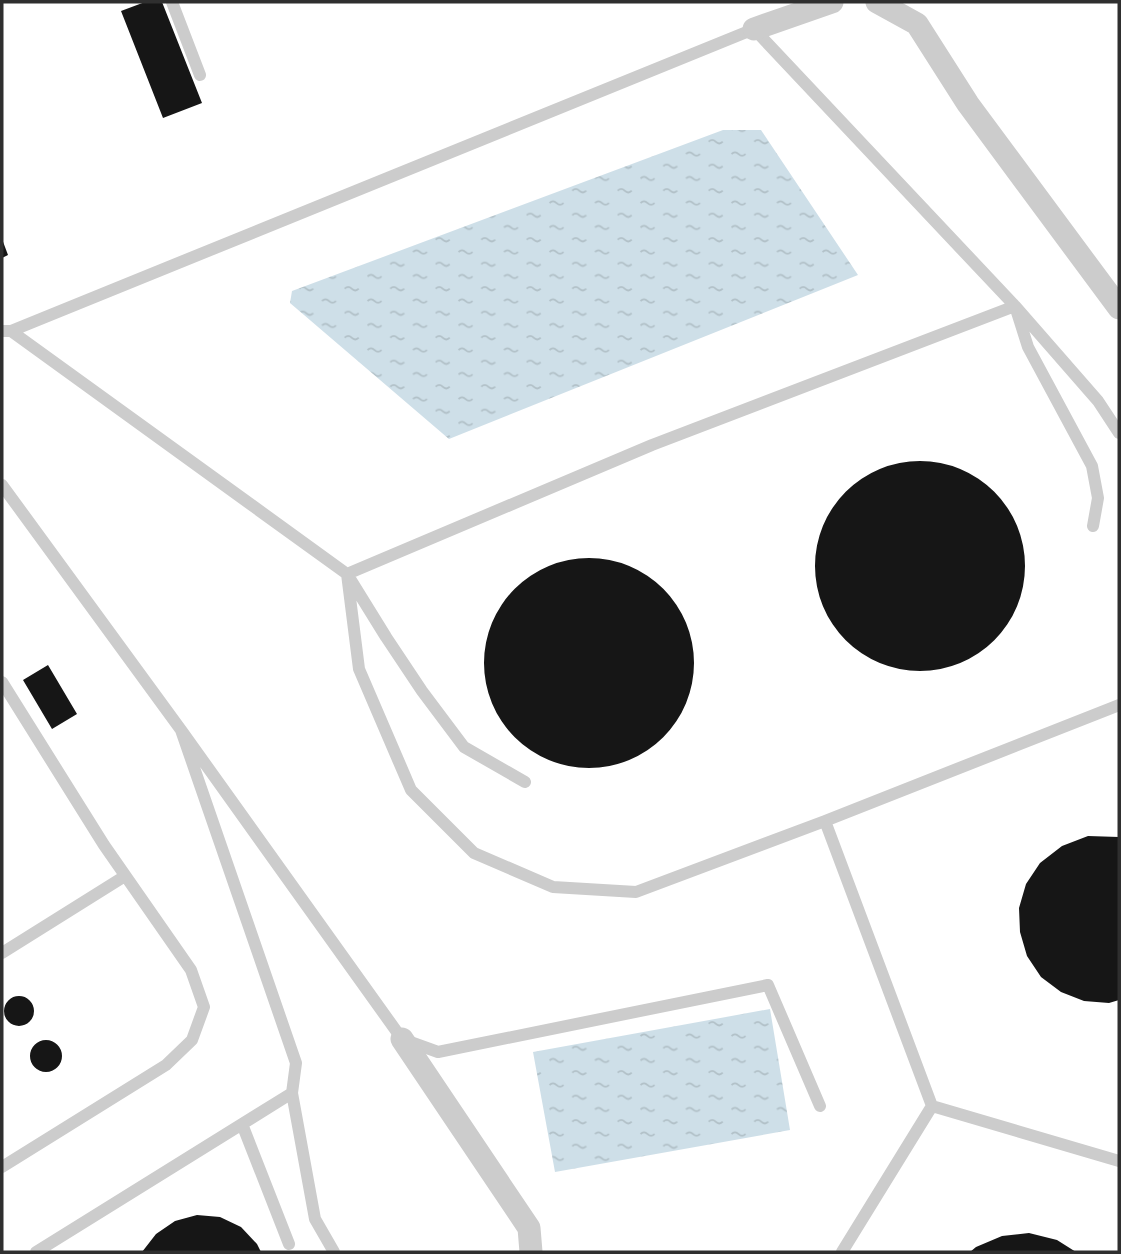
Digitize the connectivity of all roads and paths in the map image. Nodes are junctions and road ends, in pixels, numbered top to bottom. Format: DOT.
graph roads {
  1 [pos="172,2"];
  2 [pos="832,2"];
  3 [pos="877,2"];
  4 [pos="754,29"];
  5 [pos="200,75"];
  6 [pos="1015,306"];
  7 [pos="1119,307"];
  8 [pos="6,331"];
  9 [pos="1119,433"];
  10 [pos="2,485"];
  11 [pos="1093,526"];
  12 [pos="347,574"];
  13 [pos="2,682"];
  14 [pos="1119,705"];
  15 [pos="181,730"];
  16 [pos="524,782"];
  17 [pos="825,821"];
  18 [pos="125,876"];
  19 [pos="2,953"];
  20 [pos="402,1040"];
  21 [pos="292,1093"];
  22 [pos="820,1106"];
  23 [pos="932,1106"];
  24 [pos="243,1124"];
  25 [pos="1119,1161"];
  26 [pos="2,1167"];
  27 [pos="289,1244"];
  28 [pos="36,1252"];
  29 [pos="334,1252"];
  30 [pos="531,1252"];
  31 [pos="842,1252"];
  1 -- 5 [label="lane"];
  2 -- 4 [label="street"];
  3 -- 7 [label="street"];
  4 -- 6 [label="lane"];
  4 -- 8 [label="lane"];
  6 -- 9 [label="lane"];
  6 -- 11 [label="lane"];
  6 -- 12 [label="lane"];
  8 -- 12 [label="lane"];
  10 -- 15 [label="lane"];
  12 -- 16 [label="lane"];
  12 -- 17 [label="lane"];
  13 -- 18 [label="lane"];
  14 -- 17 [label="lane"];
  15 -- 20 [label="lane"];
  15 -- 21 [label="lane"];
  17 -- 23 [label="lane"];
  18 -- 19 [label="lane"];
  18 -- 26 [label="lane"];
  20 -- 22 [label="lane"];
  20 -- 30 [label="street"];
  21 -- 24 [label="lane"];
  21 -- 29 [label="lane"];
  23 -- 25 [label="lane"];
  23 -- 31 [label="lane"];
  24 -- 27 [label="lane"];
  24 -- 28 [label="lane"];
}
